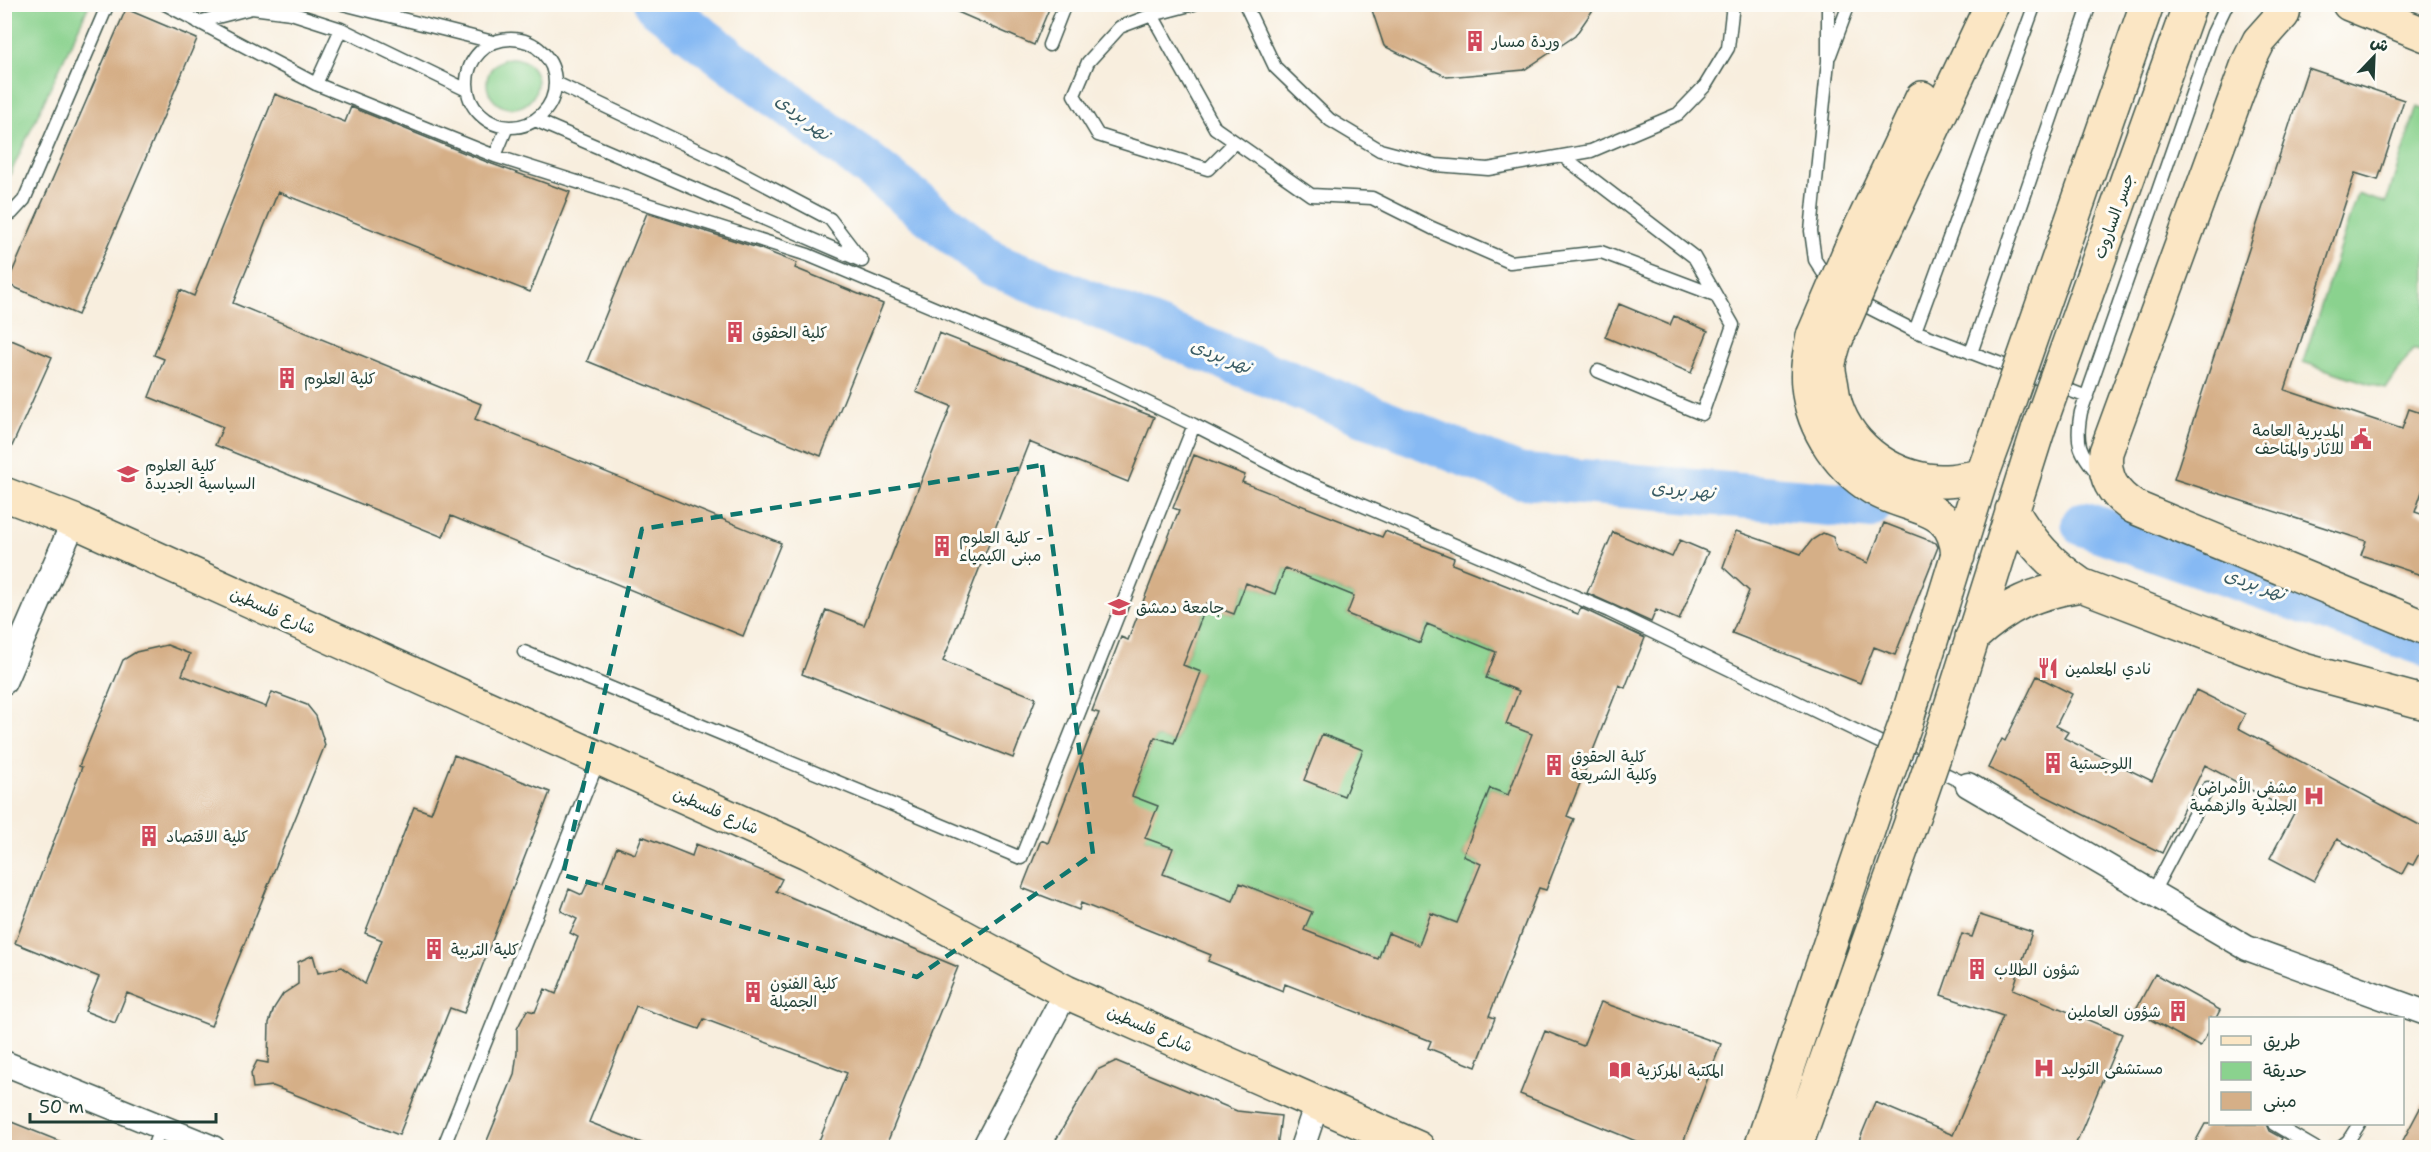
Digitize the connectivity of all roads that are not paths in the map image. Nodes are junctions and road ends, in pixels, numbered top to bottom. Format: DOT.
graph roads {
  1 [pos="108,4"];
  2 [pos="165,4"];
  3 [pos="272,4"];
  4 [pos="343,4"];
  5 [pos="1065,4"];
  6 [pos="1194,4"];
  7 [pos="1245,4"];
  8 [pos="1733,4"];
  9 [pos="1828,4"];
  10 [pos="1849,4"];
  11 [pos="1967,4"];
  12 [pos="1992,4"];
  13 [pos="2035,4"];
  14 [pos="2090,4"];
  15 [pos="2146,4"];
  16 [pos="2190,4"];
  17 [pos="2227,4"];
  18 [pos="2285,4"];
  19 [pos="2349,4"];
  20 [pos="252,8"];
  21 [pos="1152,15"];
  22 [pos="198,22"];
  23 [pos="341,29"];
  24 [pos="2427,35"];
  25 [pos="493,42"];
  26 [pos="1049,45"];
  27 [pos="1828,61"];
  28 [pos="556,83"];
  29 [pos="316,84"];
  30 [pos="467,90"];
  31 [pos="535,120"];
  32 [pos="507,127"];
  33 [pos="1235,142"];
  34 [pos="495,156"];
  35 [pos="1564,156"];
  36 [pos="4,216"];
  37 [pos="1860,257"];
  38 [pos="1715,294"];
  39 [pos="1915,331"];
  40 [pos="1824,339"];
  41 [pos="1971,353"];
  42 [pos="1598,371"];
  43 [pos="2087,397"];
  44 [pos="1194,424"];
  45 [pos="1982,476"];
  46 [pos="2114,492"];
  47 [pos="4,494"];
  48 [pos="2012,510"];
  49 [pos="74,521"];
  50 [pos="1958,556"];
  51 [pos="2081,585"];
  52 [pos="2427,628"];
  53 [pos="1972,637"];
  54 [pos="524,652"];
  55 [pos="4,681"];
  56 [pos="2427,703"];
  57 [pos="599,758"];
  58 [pos="1968,785"];
  59 [pos="2208,788"];
  60 [pos="2153,892"];
  61 [pos="1066,992"];
  62 [pos="2402,1012"];
  63 [pos="2427,1013"];
  64 [pos="4,1063"];
  65 [pos="1317,1104"];
  66 [pos="2276,1125"];
  67 [pos="2358,1125"];
  68 [pos="157,1137"];
  69 [pos="213,1148"];
  70 [pos="443,1148"];
  71 [pos="984,1148"];
  72 [pos="1302,1148"];
  73 [pos="1418,1148"];
  74 [pos="1761,1148"];
  75 [pos="1795,1148"];
  76 [pos="2315,1148"];
  77 [pos="2338,1148"];
  1 -- 36 [label="lane"];
  2 -- 22 [label="lane"];
  3 -- 20 [label="lane"];
  4 -- 25 [label="lane"];
  5 -- 26 [label="lane"];
  6 -- 21 [label="lane"];
  7 -- 35 [label="lane"];
  8 -- 35 [label="lane"];
  9 -- 27 [label="lane"];
  10 -- 27 [label="lane"];
  11 -- 37 [label="main road"];
  12 -- 37 [label="main road"];
  13 -- 39 [label="lane"];
  14 -- 41 [label="lane"];
  15 -- 45 [label="main road, bridge"];
  16 -- 48 [label="main road, جسر الساروت, bridge"];
  17 -- 43 [label="lane"];
  18 -- 46 [label="main road"];
  19 -- 24 [label="main road"];
  20 -- 22 [label="lane"];
  20 -- 23 [label="lane"];
  21 -- 33 [label="lane"];
  21 -- 33 [label="lane"];
  22 -- 29 [label="lane"];
  23 -- 29 [label="lane"];
  23 -- 30 [label="lane"];
  25 -- 28 [label="lane"];
  25 -- 30 [label="lane"];
  27 -- 39 [label="lane"];
  28 -- 31 [label="lane"];
  28 -- 31 [label="lane"];
  29 -- 34 [label="lane"];
  30 -- 32 [label="lane"];
  31 -- 32 [label="lane"];
  32 -- 34 [label="lane"];
  33 -- 38 [label="lane"];
  34 -- 44 [label="lane"];
  35 -- 38 [label="lane"];
  37 -- 40 [label="main road, bridge"];
  38 -- 42 [label="lane"];
  39 -- 41 [label="lane"];
  40 -- 45 [label="main road"];
  40 -- 50 [label="main road"];
  41 -- 43 [label="lane"];
  43 -- 46 [label="lane"];
  44 -- 54 [label="lane"];
  44 -- 58 [label="lane"];
  45 -- 50 [label="main road"];
  46 -- 52 [label="main road"];
  47 -- 49 [label="main road, شارع فلسطين"];
  48 -- 51 [label="main road"];
  48 -- 53 [label="main road, جسر الساروت"];
  49 -- 55 [label="street"];
  49 -- 57 [label="main road, شارع فلسطين"];
  50 -- 74 [label="main road, bridge"];
  51 -- 53 [label="main road"];
  51 -- 56 [label="main road"];
  53 -- 75 [label="main road, جسر الساروت, bridge"];
  57 -- 61 [label="main road, شارع فلسطين"];
  57 -- 70 [label="lane"];
  58 -- 60 [label="street"];
  59 -- 60 [label="lane"];
  60 -- 62 [label="street"];
  61 -- 65 [label="main road, شارع فلسطين"];
  61 -- 71 [label="street"];
  62 -- 63 [label="street"];
  64 -- 68 [label="street"];
  65 -- 72 [label="street"];
  65 -- 73 [label="main road, شارع فلسطين"];
  66 -- 76 [label="lane"];
  67 -- 77 [label="lane"];
  68 -- 69 [label="street"];
}
